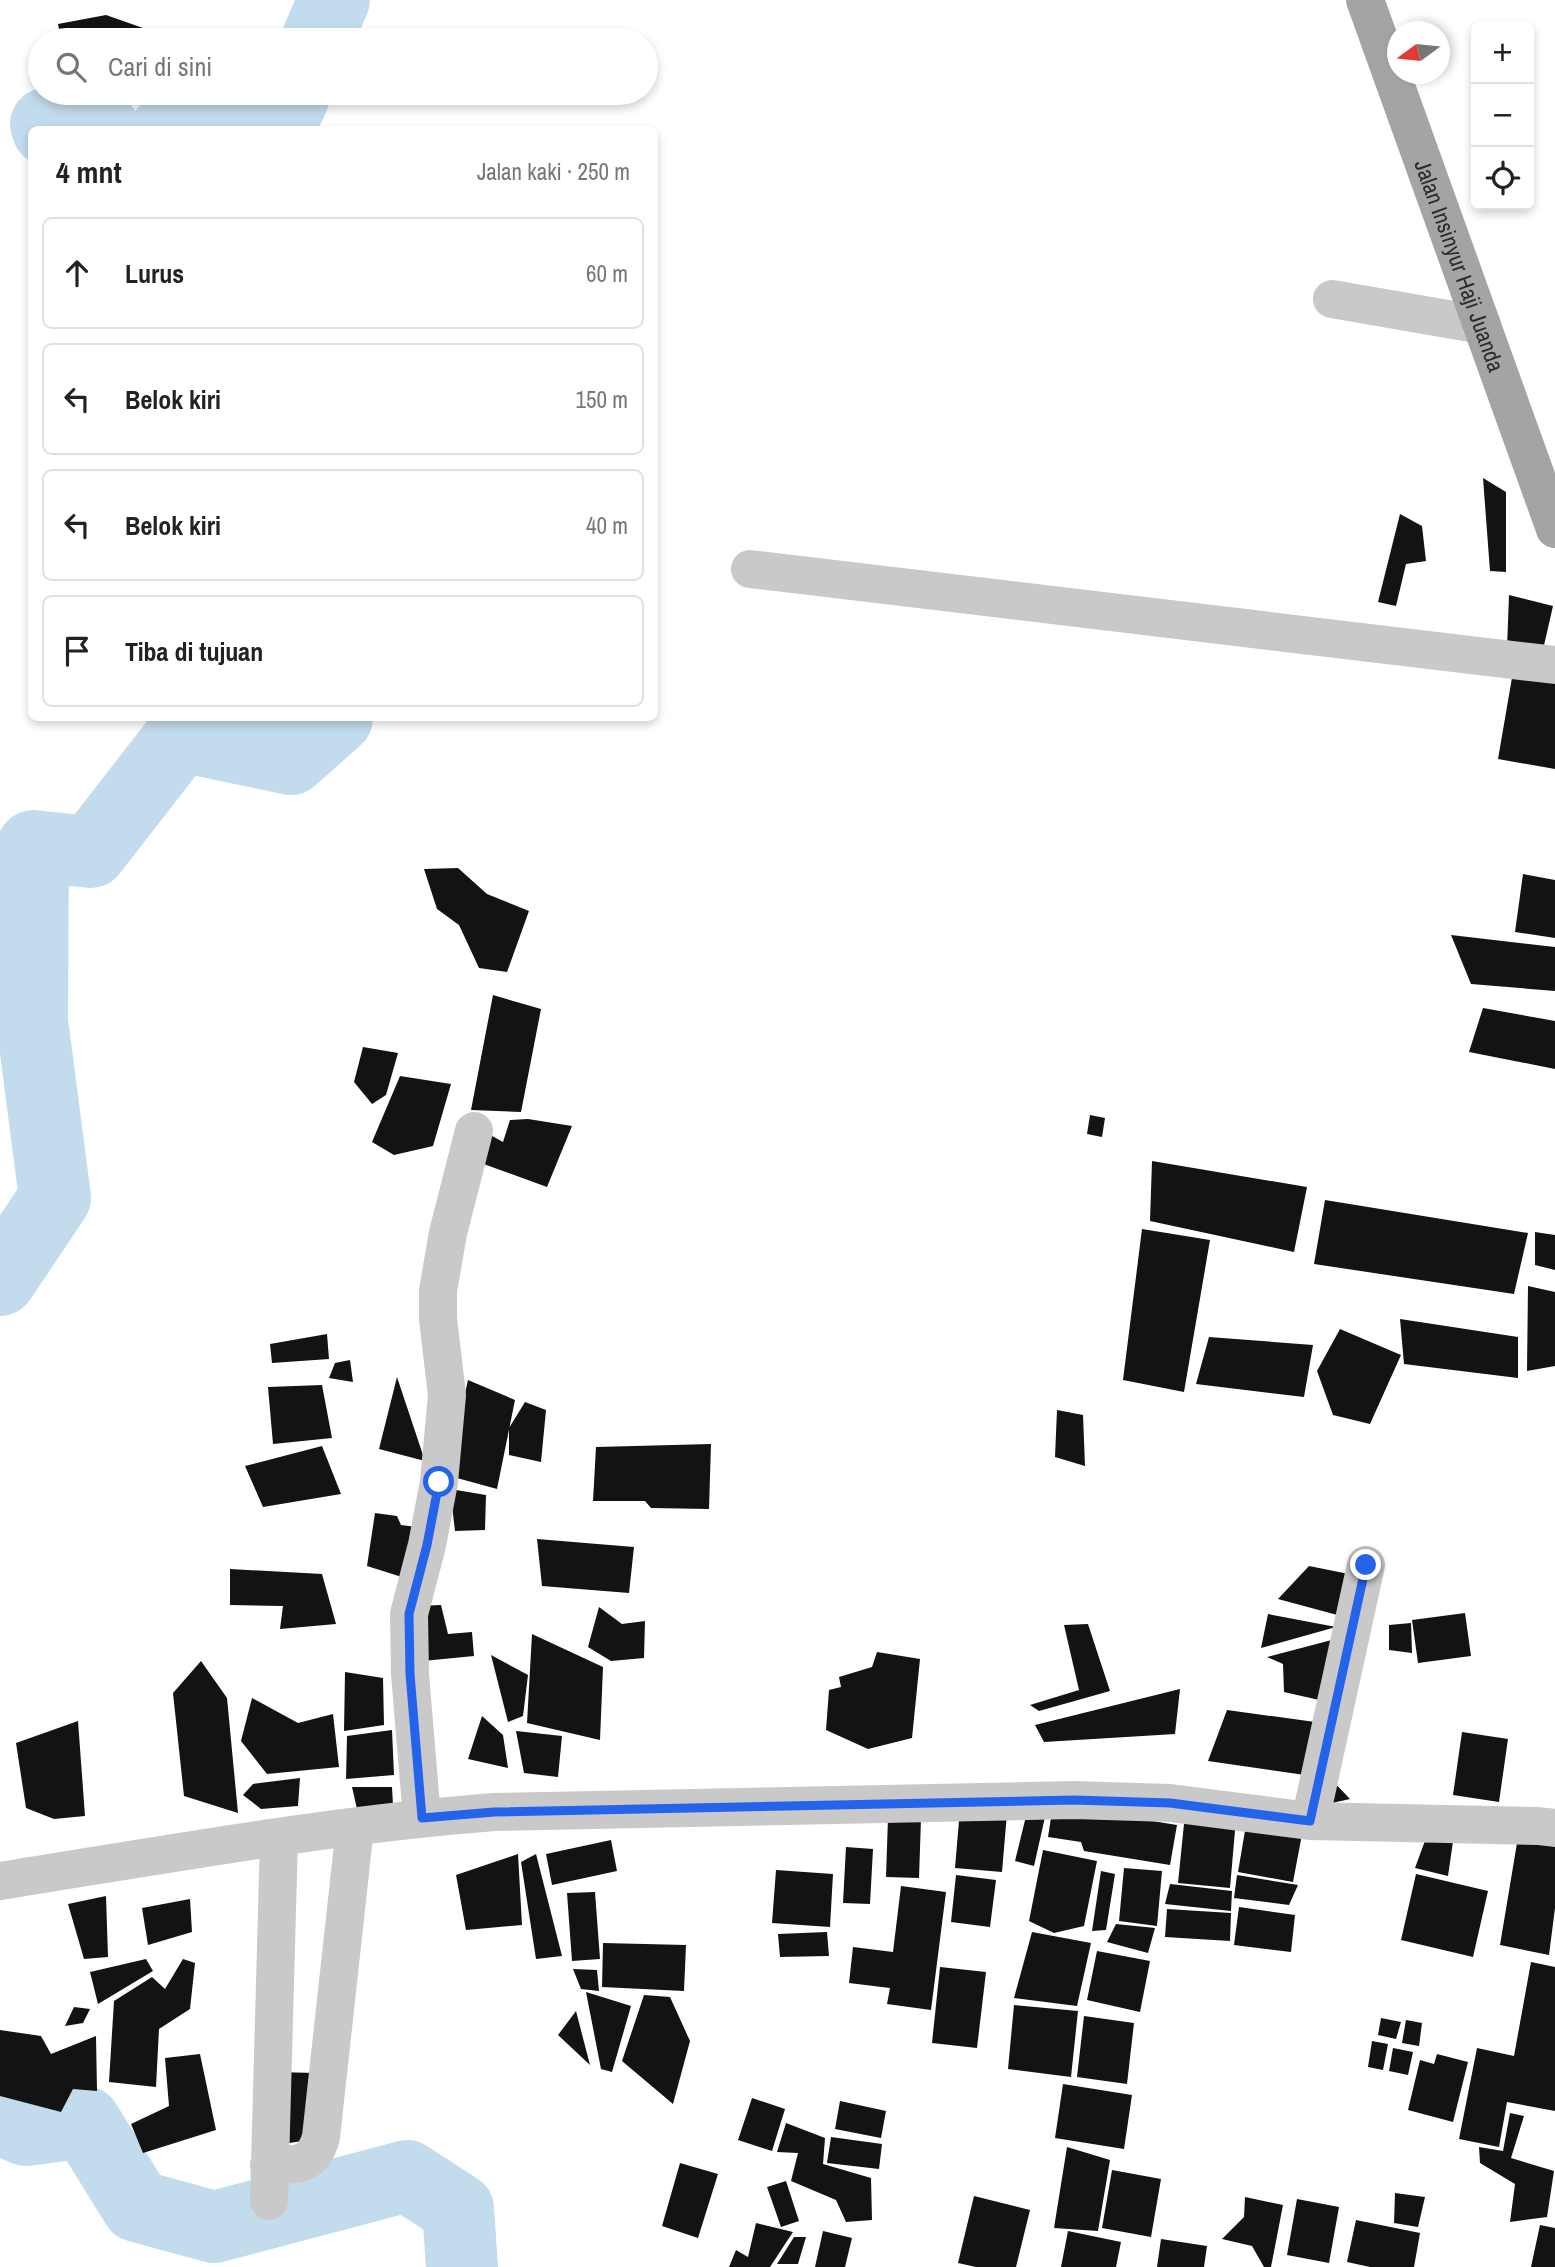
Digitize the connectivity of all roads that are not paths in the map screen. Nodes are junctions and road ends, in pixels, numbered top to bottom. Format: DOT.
graph roads {
  1 [pos="1365,0"];
  2 [pos="1332,299"];
  3 [pos="1482,324"];
  4 [pos="1555,529"];
  5 [pos="750,569"];
  6 [pos="1555,665"];
  7 [pos="474,1131"];
  8 [pos="1366,1565"];
  9 [pos="422,1818"];
  10 [pos="1310,1821"];
  11 [pos="355,1827"];
  12 [pos="1555,1828"];
  13 [pos="279,1838"];
  14 [pos="0,1881"];
  1 -- 3 [label="main road, Jalan Insinyur Haji Juanda"];
  2 -- 3 [label="street"];
  3 -- 4 [label="main road, Jalan Insinyur Haji Juanda"];
  5 -- 6 [label="street"];
  7 -- 9 [label="street"];
  8 -- 10 [label="street"];
  9 -- 10 [label="street"];
  9 -- 11 [label="street"];
  10 -- 12 [label="street"];
  11 -- 13 [label="street"];
  11 -- 13 [label="street"];
  13 -- 14 [label="street"];
}
